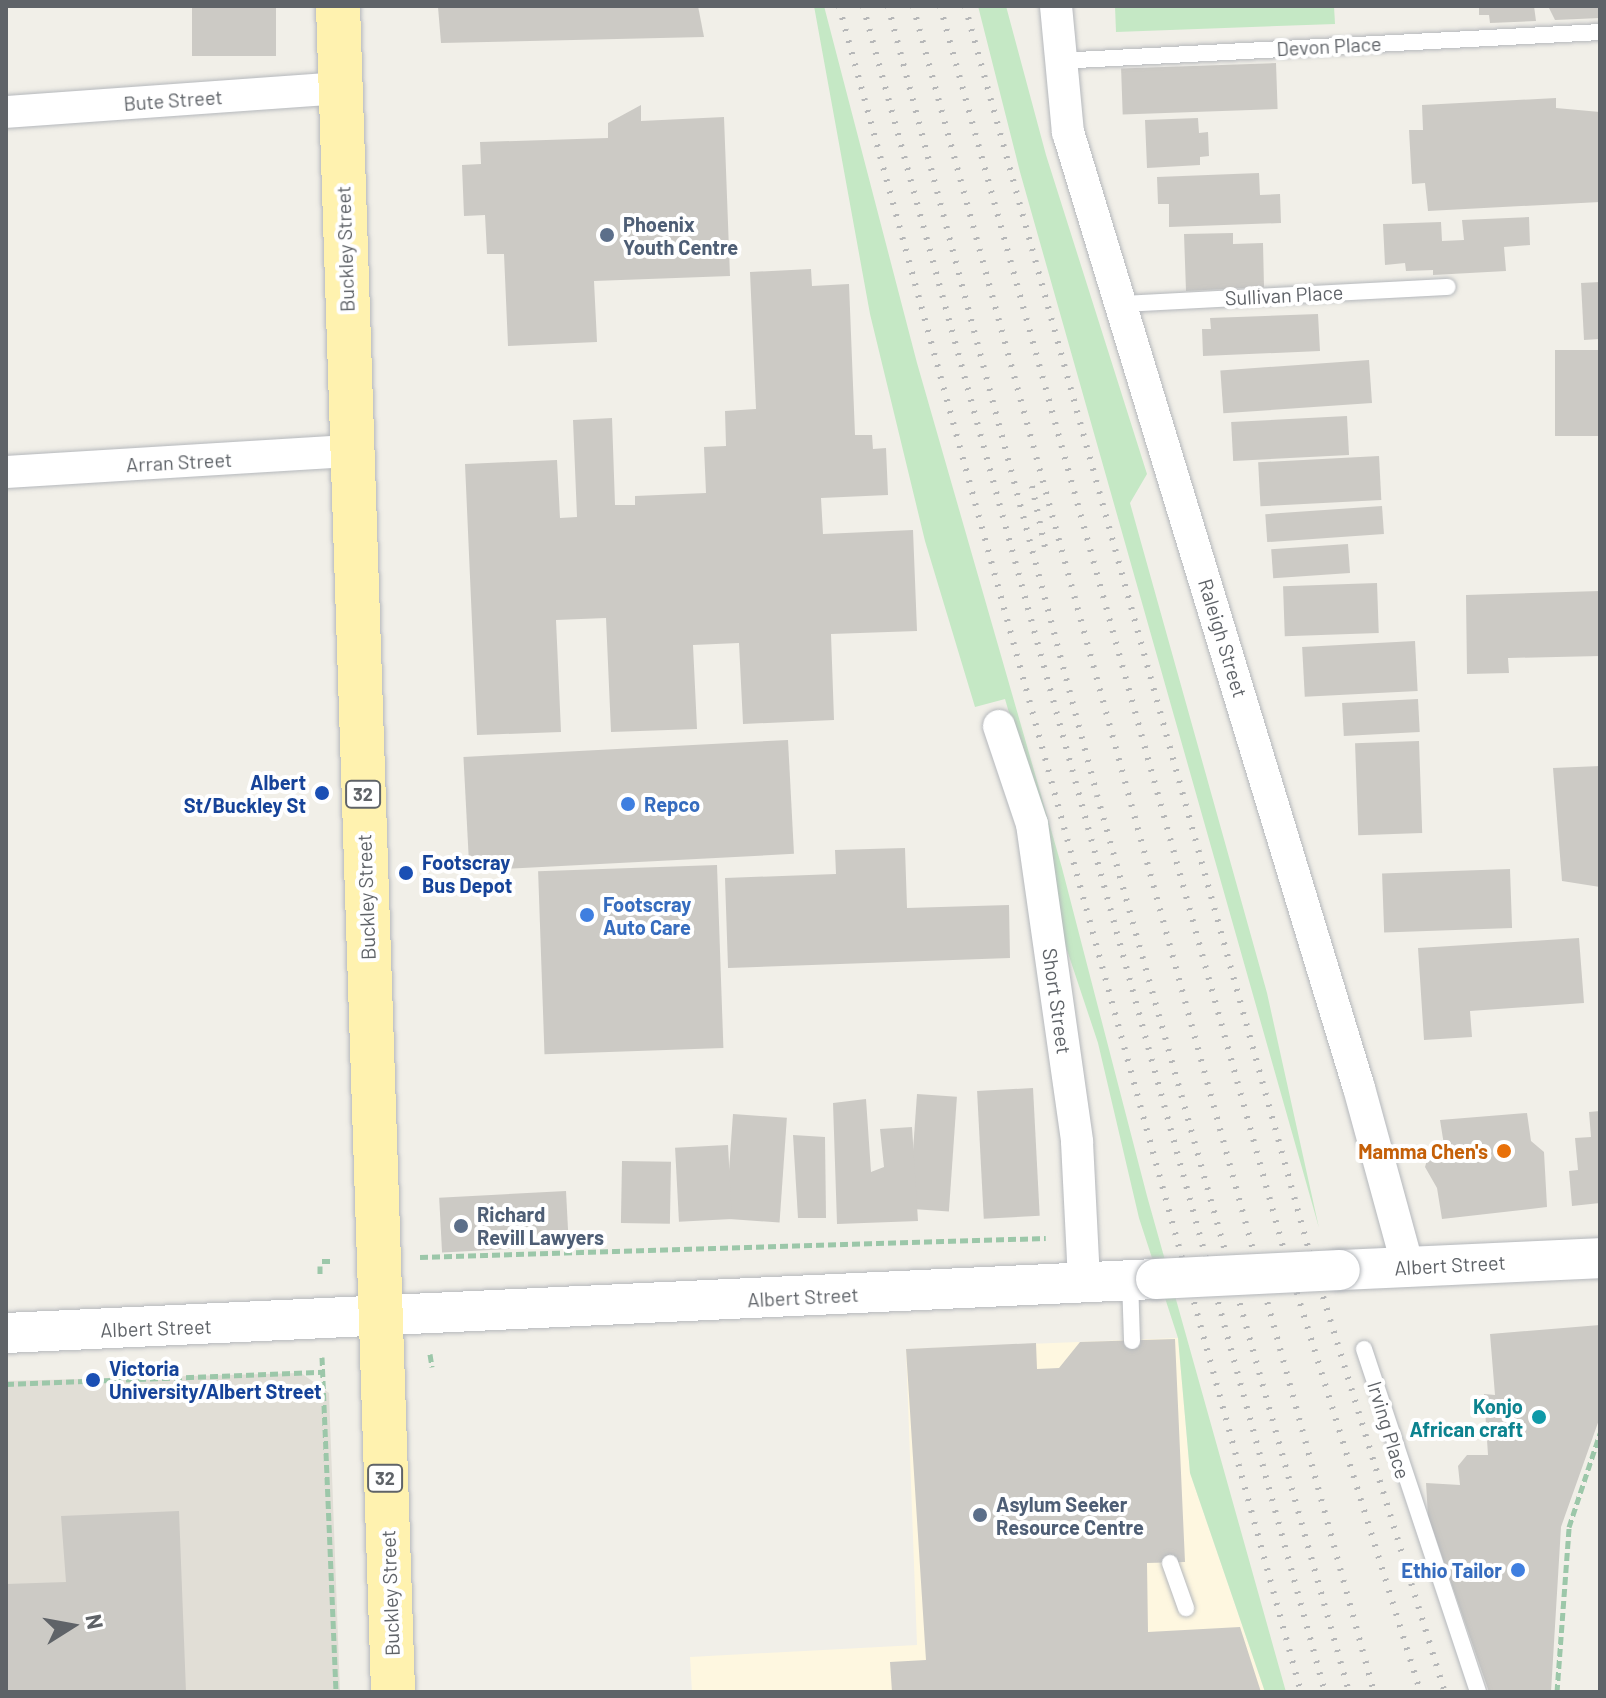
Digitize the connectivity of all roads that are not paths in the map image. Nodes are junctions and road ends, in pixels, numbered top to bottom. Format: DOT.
graph roads {
  1 [pos="338,6"];
  2 [pos="1056,6"];
  3 [pos="1600,32"];
  4 [pos="1058,61"];
  5 [pos="339,88"];
  6 [pos="6,112"];
  7 [pos="1448,287"];
  8 [pos="1121,304"];
  9 [pos="352,451"];
  10 [pos="6,472"];
  11 [pos="999,726"];
  12 [pos="1600,1258"];
  13 [pos="1408,1267"];
  14 [pos="1143,1279"];
  15 [pos="1084,1282"];
  16 [pos="378,1318"];
  17 [pos="6,1333"];
  18 [pos="1132,1341"];
  19 [pos="1364,1349"];
  20 [pos="1170,1563"];
  21 [pos="1186,1608"];
  22 [pos="393,1692"];
  23 [pos="1478,1692"];
  1 -- 5 [label="main road, Buckley Street / 32"];
  2 -- 4 [label="street, Raleigh Street"];
  3 -- 4 [label="lane, Devon Place"];
  4 -- 8 [label="street, Raleigh Street"];
  5 -- 6 [label="street, Bute Street"];
  5 -- 9 [label="main road, Buckley Street / 32"];
  7 -- 8 [label="lane, Sullivan Place"];
  8 -- 13 [label="street, Raleigh Street"];
  9 -- 10 [label="street, Arran Street"];
  9 -- 16 [label="main road, Buckley Street / 32"];
  11 -- 15 [label="street, Short Street"];
  12 -- 13 [label="street, Albert Street"];
  13 -- 14 [label="street, Albert Street, bridge"];
  14 -- 15 [label="street, Albert Street"];
  14 -- 18 [label="lane"];
  15 -- 16 [label="street, Albert Street"];
  16 -- 17 [label="street, Albert Street"];
  16 -- 22 [label="main road, Buckley Street / 32"];
  19 -- 23 [label="lane, Irving Place"];
  20 -- 21 [label="lane"];
}
